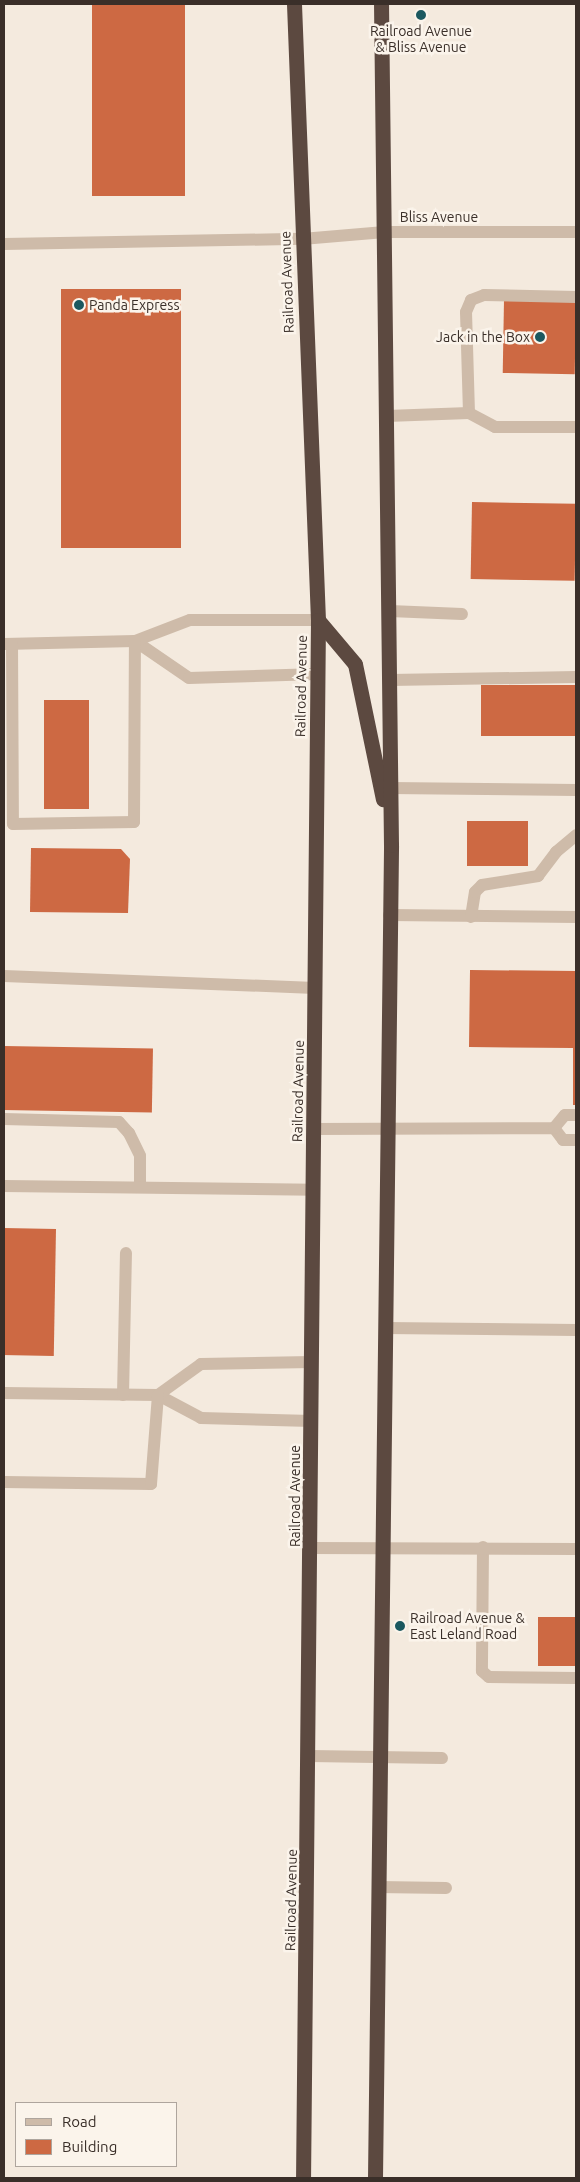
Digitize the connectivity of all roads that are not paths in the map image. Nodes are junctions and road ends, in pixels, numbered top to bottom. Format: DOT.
graph roads {
  1 [pos="294,4"];
  2 [pos="381,4"];
  3 [pos="385,232"];
  4 [pos="576,232"];
  5 [pos="302,239"];
  6 [pos="4,244"];
  7 [pos="576,297"];
  8 [pos="469,413"];
  9 [pos="387,416"];
  10 [pos="576,427"];
  11 [pos="390,611"];
  12 [pos="462,614"];
  13 [pos="318,620"];
  14 [pos="135,641"];
  15 [pos="8,644"];
  16 [pos="318,674"];
  17 [pos="576,677"];
  18 [pos="390,680"];
  19 [pos="390,788"];
  20 [pos="576,790"];
  21 [pos="576,835"];
  22 [pos="391,845"];
  23 [pos="389,915"];
  24 [pos="471,917"];
  25 [pos="576,917"];
  26 [pos="4,976"];
  27 [pos="315,988"];
  28 [pos="576,1116"];
  29 [pos="4,1119"];
  30 [pos="387,1128"];
  31 [pos="554,1128"];
  32 [pos="314,1129"];
  33 [pos="576,1140"];
  34 [pos="4,1186"];
  35 [pos="140,1187"];
  36 [pos="313,1190"];
  37 [pos="126,1253"];
  38 [pos="385,1328"];
  39 [pos="576,1330"];
  40 [pos="312,1362"];
  41 [pos="4,1393"];
  42 [pos="122,1395"];
  43 [pos="158,1395"];
  44 [pos="312,1421"];
  45 [pos="4,1482"];
  46 [pos="483,1547"];
  47 [pos="311,1548"];
  48 [pos="382,1548"];
  49 [pos="576,1549"];
  50 [pos="576,1678"];
  51 [pos="310,1756"];
  52 [pos="379,1758"];
  53 [pos="442,1758"];
  54 [pos="378,1887"];
  55 [pos="446,1888"];
  56 [pos="303,2178"];
  57 [pos="375,2178"];
  1 -- 5 [label="highway, Railroad Avenue"];
  2 -- 3 [label="highway"];
  3 -- 4 [label="street, Bliss Avenue"];
  3 -- 5 [label="street, Bliss Avenue"];
  3 -- 9 [label="highway"];
  5 -- 6 [label="street, Bliss Avenue"];
  5 -- 13 [label="highway, Railroad Avenue"];
  7 -- 8 [label="street"];
  8 -- 9 [label="street"];
  8 -- 10 [label="street"];
  9 -- 11 [label="highway"];
  11 -- 12 [label="street"];
  11 -- 18 [label="highway"];
  13 -- 14 [label="street"];
  13 -- 16 [label="highway, Railroad Avenue"];
  13 -- 22 [label="highway"];
  14 -- 15 [label="street"];
  14 -- 15 [label="street"];
  14 -- 16 [label="street"];
  16 -- 27 [label="highway, Railroad Avenue"];
  17 -- 18 [label="street"];
  18 -- 19 [label="highway"];
  19 -- 20 [label="street"];
  19 -- 22 [label="highway"];
  21 -- 24 [label="street"];
  22 -- 23 [label="highway"];
  23 -- 24 [label="street"];
  23 -- 30 [label="highway"];
  24 -- 25 [label="street"];
  26 -- 27 [label="street"];
  27 -- 32 [label="highway, Railroad Avenue"];
  28 -- 31 [label="street"];
  29 -- 35 [label="street"];
  30 -- 31 [label="street"];
  30 -- 32 [label="street"];
  30 -- 38 [label="highway"];
  31 -- 33 [label="street"];
  32 -- 36 [label="highway, Railroad Avenue"];
  34 -- 35 [label="street"];
  35 -- 36 [label="street"];
  36 -- 40 [label="highway, Railroad Avenue"];
  37 -- 42 [label="street"];
  38 -- 39 [label="street"];
  38 -- 48 [label="highway"];
  40 -- 43 [label="street"];
  40 -- 44 [label="highway, Railroad Avenue"];
  41 -- 42 [label="street"];
  42 -- 43 [label="street"];
  43 -- 44 [label="street"];
  43 -- 45 [label="street"];
  44 -- 47 [label="highway, Railroad Avenue"];
  46 -- 48 [label="street"];
  46 -- 49 [label="street"];
  46 -- 50 [label="street"];
  47 -- 48 [label="street"];
  47 -- 51 [label="highway, Railroad Avenue"];
  48 -- 52 [label="highway"];
  51 -- 52 [label="street"];
  51 -- 56 [label="highway, Railroad Avenue"];
  52 -- 53 [label="street"];
  52 -- 54 [label="highway"];
  54 -- 55 [label="street"];
  54 -- 57 [label="highway"];
}
